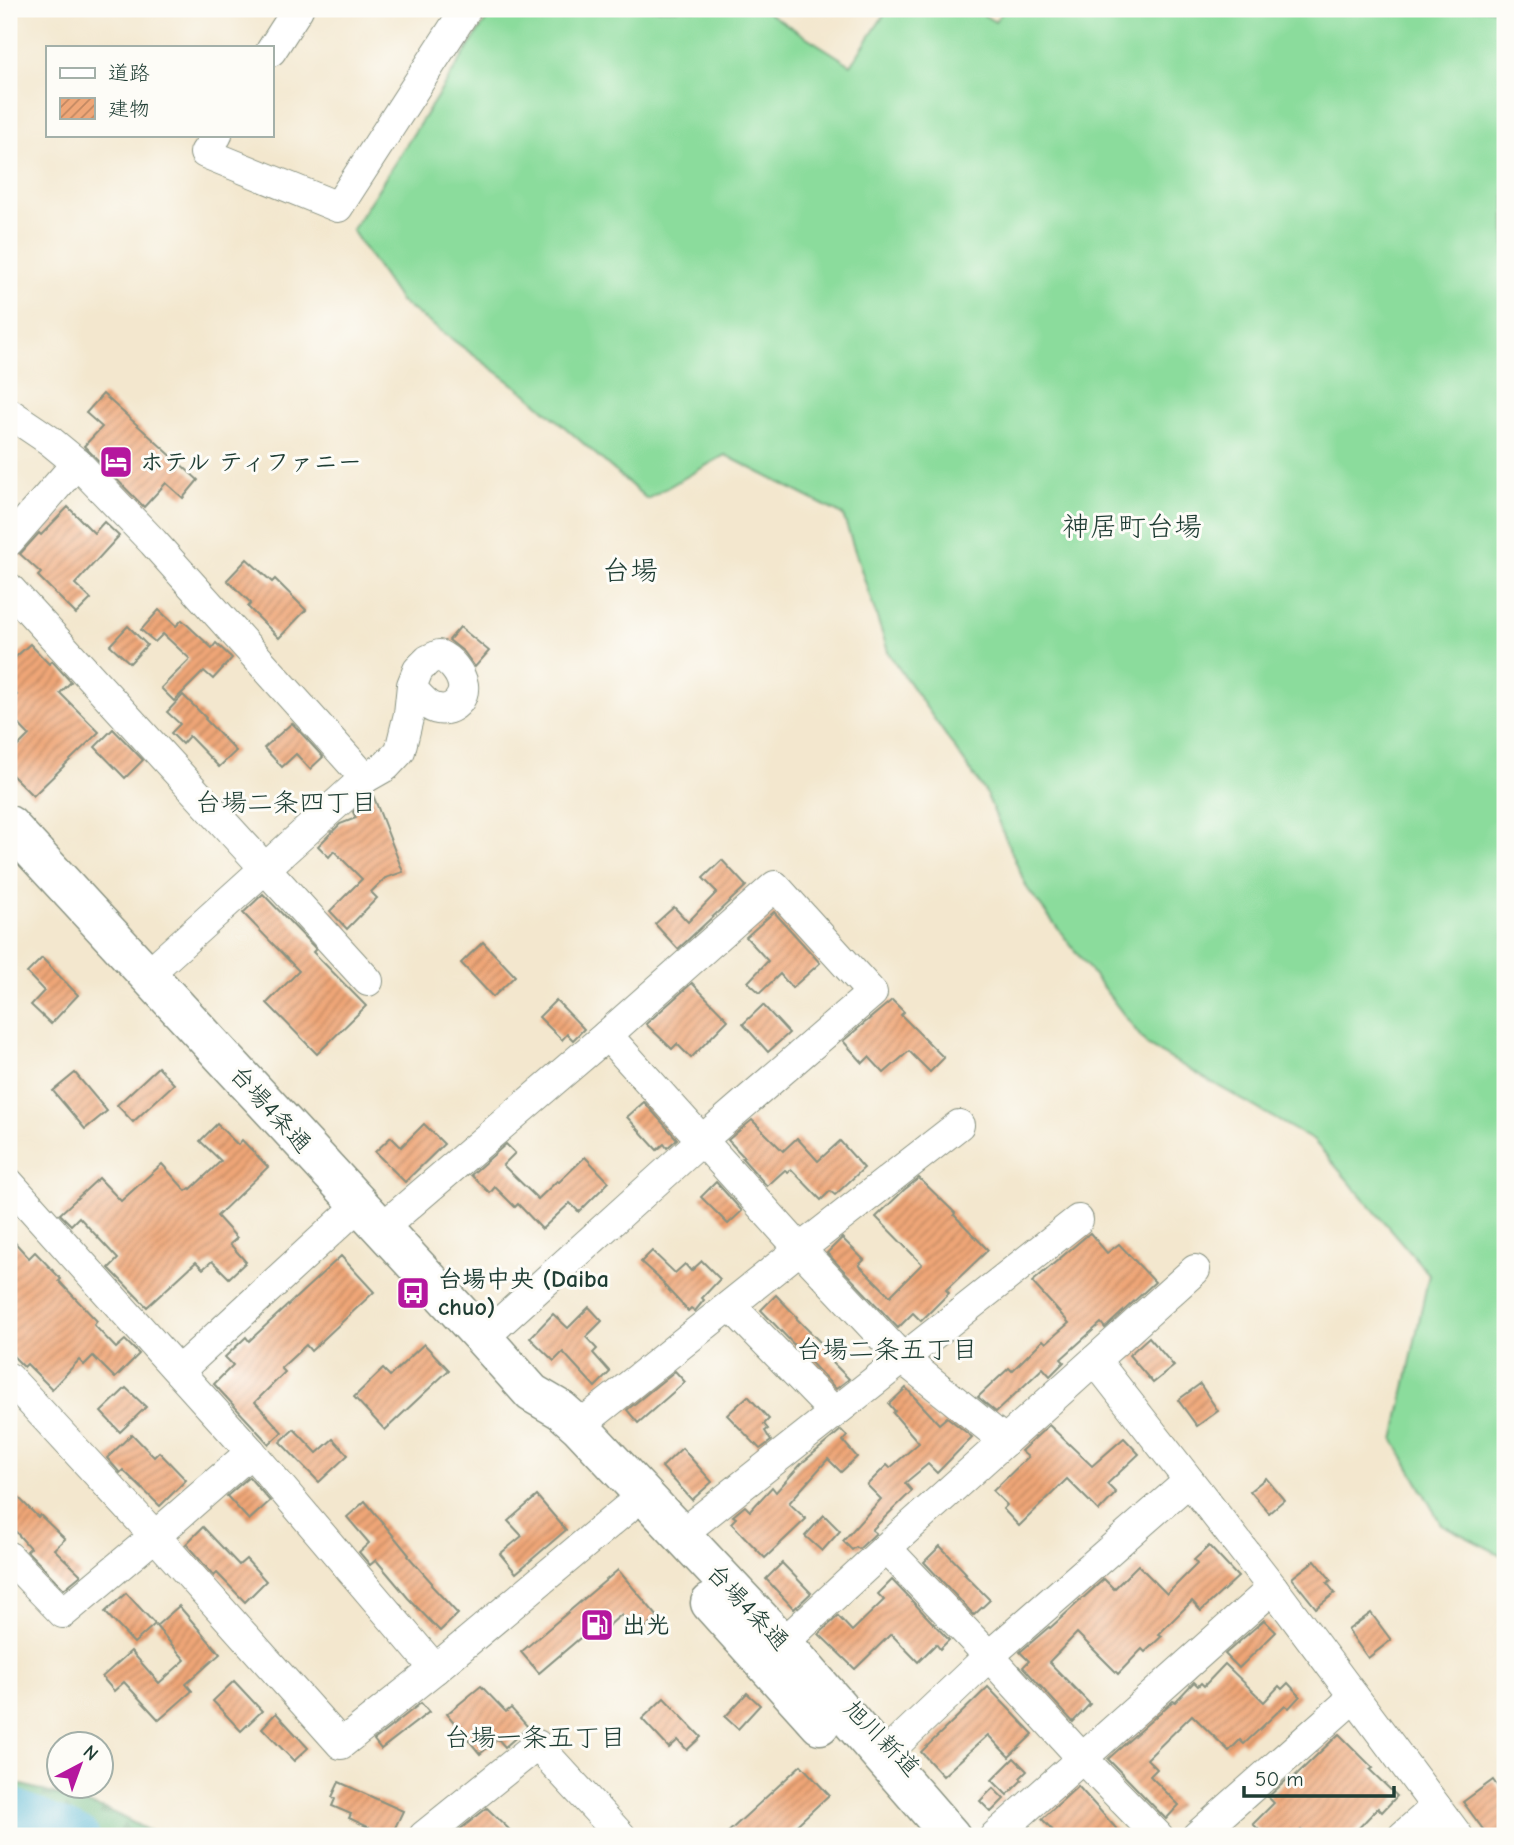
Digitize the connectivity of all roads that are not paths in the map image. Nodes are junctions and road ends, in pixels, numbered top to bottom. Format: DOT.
graph roads {
  1 [pos="298,9"];
  2 [pos="466,9"];
  3 [pos="273,48"];
  4 [pos="216,136"];
  5 [pos="9,413"];
  6 [pos="77,463"];
  7 [pos="9,541"];
  8 [pos="9,588"];
  9 [pos="412,689"];
  10 [pos="365,778"];
  11 [pos="9,825"];
  12 [pos="265,867"];
  13 [pos="148,974"];
  14 [pos="368,981"];
  15 [pos="607,1035"];
  16 [pos="959,1125"];
  17 [pos="702,1140"];
  18 [pos="9,1183"];
  19 [pos="370,1217"];
  20 [pos="1078,1220"];
  21 [pos="800,1249"];
  22 [pos="1195,1270"];
  23 [pos="731,1306"];
  24 [pos="484,1338"];
  25 [pos="903,1359"];
  26 [pos="1095,1360"];
  27 [pos="180,1371"];
  28 [pos="9,1378"];
  29 [pos="532,1393"];
  30 [pos="834,1412"];
  31 [pos="579,1426"];
  32 [pos="1005,1441"];
  33 [pos="251,1452"];
  34 [pos="1189,1482"];
  35 [pos="625,1510"];
  36 [pos="680,1535"];
  37 [pos="155,1536"];
  38 [pos="886,1548"];
  39 [pos="9,1557"];
  40 [pos="1273,1588"];
  41 [pos="783,1643"];
  42 [pos="989,1656"];
  43 [pos="435,1669"];
  44 [pos="1354,1697"];
  45 [pos="894,1746"];
  46 [pos="1082,1758"];
  47 [pos="1436,1807"];
  48 [pos="424,1836"];
  49 [pos="621,1836"];
  50 [pos="920,1836"];
  51 [pos="951,1836"];
  52 [pos="977,1836"];
  53 [pos="995,1836"];
  54 [pos="1158,1836"];
  55 [pos="1197,1836"];
  56 [pos="1403,1836"];
  57 [pos="1458,1836"];
  1 -- 3 [label="street"];
  2 -- 4 [label="street"];
  5 -- 6 [label="street"];
  6 -- 7 [label="street"];
  6 -- 10 [label="street"];
  8 -- 12 [label="street"];
  9 -- 10 [label="street"];
  10 -- 12 [label="street"];
  11 -- 13 [label="highway, 台場4条通"];
  12 -- 13 [label="street"];
  12 -- 14 [label="street"];
  13 -- 19 [label="highway, 台場4条通"];
  15 -- 17 [label="street"];
  15 -- 17 [label="street"];
  15 -- 19 [label="street"];
  16 -- 21 [label="street"];
  17 -- 21 [label="street"];
  17 -- 24 [label="street"];
  18 -- 27 [label="street"];
  19 -- 24 [label="highway, 台場4条通"];
  19 -- 27 [label="street"];
  20 -- 25 [label="street"];
  21 -- 23 [label="street"];
  21 -- 25 [label="street"];
  22 -- 26 [label="street"];
  23 -- 30 [label="street"];
  23 -- 31 [label="street"];
  24 -- 29 [label="highway, 台場4条通"];
  25 -- 30 [label="street"];
  25 -- 32 [label="street"];
  26 -- 32 [label="street"];
  26 -- 34 [label="street"];
  27 -- 33 [label="street"];
  28 -- 37 [label="street"];
  29 -- 31 [label="highway, 台場4条通"];
  29 -- 35 [label="highway, 台場4条通"];
  30 -- 36 [label="street"];
  31 -- 36 [label="highway, 台場4条通"];
  32 -- 38 [label="street"];
  33 -- 37 [label="street"];
  33 -- 43 [label="street"];
  34 -- 40 [label="street"];
  34 -- 42 [label="street"];
  35 -- 43 [label="street"];
  35 -- 50 [label="highway, 台場4条通"];
  36 -- 41 [label="highway, 台場4条通"];
  37 -- 39 [label="street"];
  37 -- 43 [label="street"];
  38 -- 41 [label="street"];
  38 -- 42 [label="street"];
  40 -- 44 [label="street"];
  40 -- 46 [label="street"];
  41 -- 45 [label="highway, 旭川新道"];
  41 -- 51 [label="highway, 台場4条通"];
  42 -- 45 [label="street"];
  42 -- 46 [label="street"];
  44 -- 47 [label="street"];
  44 -- 55 [label="street"];
  45 -- 52 [label="highway, 旭川新道"];
  46 -- 53 [label="street"];
  46 -- 54 [label="street"];
  47 -- 56 [label="street"];
  47 -- 57 [label="street"];
  48 -- 49 [label="street"];
}
